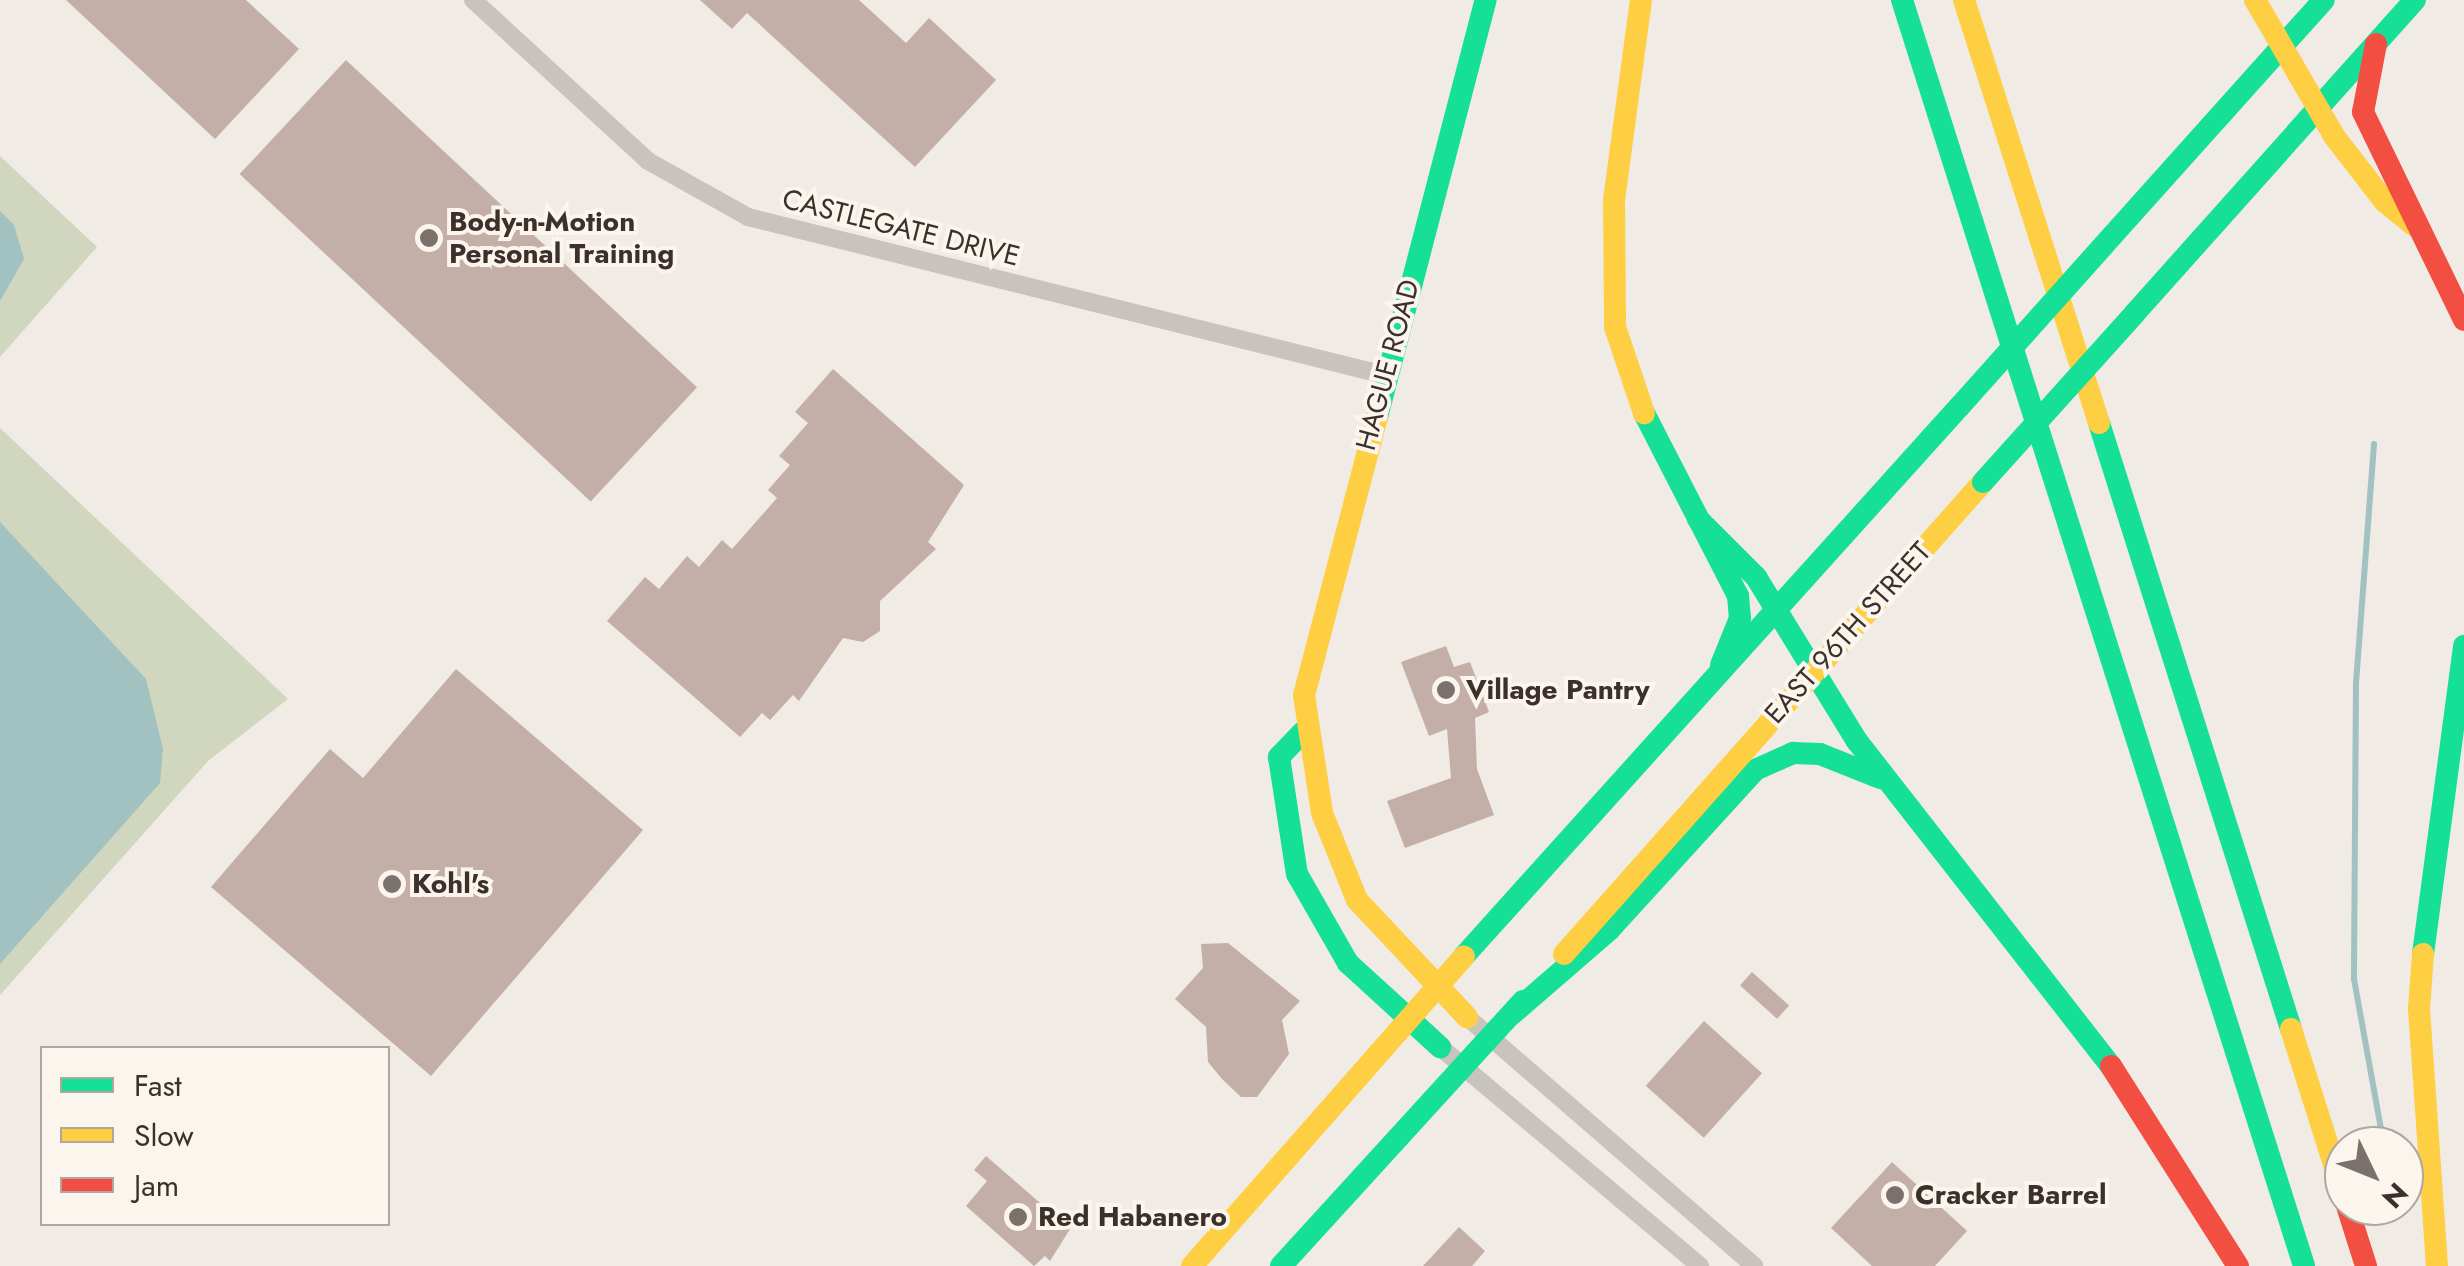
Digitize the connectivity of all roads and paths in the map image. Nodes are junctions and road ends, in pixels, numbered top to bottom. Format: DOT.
graph roads {
  1 [pos="472,0"];
  2 [pos="1486,0"];
  3 [pos="1641,0"];
  4 [pos="1902,0"];
  5 [pos="1964,0"];
  6 [pos="2254,0"];
  7 [pos="2324,0"];
  8 [pos="2415,0"];
  9 [pos="2286,43"];
  10 [pos="2376,44"];
  11 [pos="2320,108"];
  12 [pos="2415,226"];
  13 [pos="2464,320"];
  14 [pos="1385,375"];
  15 [pos="1698,519"];
  16 [pos="1776,610"];
  17 [pos="2464,646"];
  18 [pos="1721,664"];
  19 [pos="1812,672"];
  20 [pos="1303,732"];
  21 [pos="1890,783"];
  22 [pos="1436,989"];
  23 [pos="1511,1015"];
  24 [pos="1467,1017"];
  25 [pos="1408,1022"];
  26 [pos="1490,1036"];
  27 [pos="1440,1047"];
  28 [pos="1462,1065"];
  29 [pos="2324,1133"];
  30 [pos="2353,1226"];
  31 [pos="1192,1266"];
  32 [pos="1281,1266"];
  33 [pos="1700,1266"];
  34 [pos="1754,1266"];
  35 [pos="2238,1266"];
  36 [pos="2304,1266"];
  37 [pos="2366,1266"];
  38 [pos="2437,1266"];
  1 -- 14 [label="street, CASTLEGATE DRIVE"];
  2 -- 14 [label="main road, HAGUE ROAD"];
  3 -- 15 [label="main road"];
  4 -- 36 [label="main road"];
  5 -- 29 [label="main road"];
  6 -- 9 [label="main road"];
  7 -- 9 [label="main road"];
  8 -- 10 [label="main road, EAST 96TH STREET"];
  9 -- 11 [label="main road"];
  9 -- 16 [label="main road, bridge"];
  10 -- 11 [label="main road, EAST 96TH STREET"];
  10 -- 12 [label="main road"];
  11 -- 12 [label="main road"];
  11 -- 19 [label="main road, EAST 96TH STREET, bridge"];
  12 -- 13 [label="main road"];
  14 -- 20 [label="main road, HAGUE ROAD"];
  15 -- 16 [label="main road"];
  15 -- 18 [label="main road"];
  16 -- 18 [label="main road"];
  16 -- 19 [label="main road"];
  17 -- 38 [label="main road"];
  18 -- 22 [label="main road"];
  19 -- 21 [label="main road"];
  19 -- 23 [label="main road, EAST 96TH STREET"];
  20 -- 22 [label="main road, HAGUE ROAD"];
  20 -- 25 [label="main road, HAGUE ROAD"];
  21 -- 23 [label="main road"];
  21 -- 35 [label="main road"];
  22 -- 24 [label="main road, HAGUE ROAD"];
  22 -- 25 [label="main road"];
  23 -- 26 [label="main road, EAST 96TH STREET"];
  24 -- 26 [label="street"];
  25 -- 27 [label="main road, HAGUE ROAD"];
  25 -- 31 [label="main road"];
  26 -- 28 [label="main road, EAST 96TH STREET"];
  26 -- 34 [label="street"];
  27 -- 28 [label="street"];
  28 -- 32 [label="main road, EAST 96TH STREET"];
  28 -- 33 [label="street"];
  30 -- 37 [label="main road"];
}
